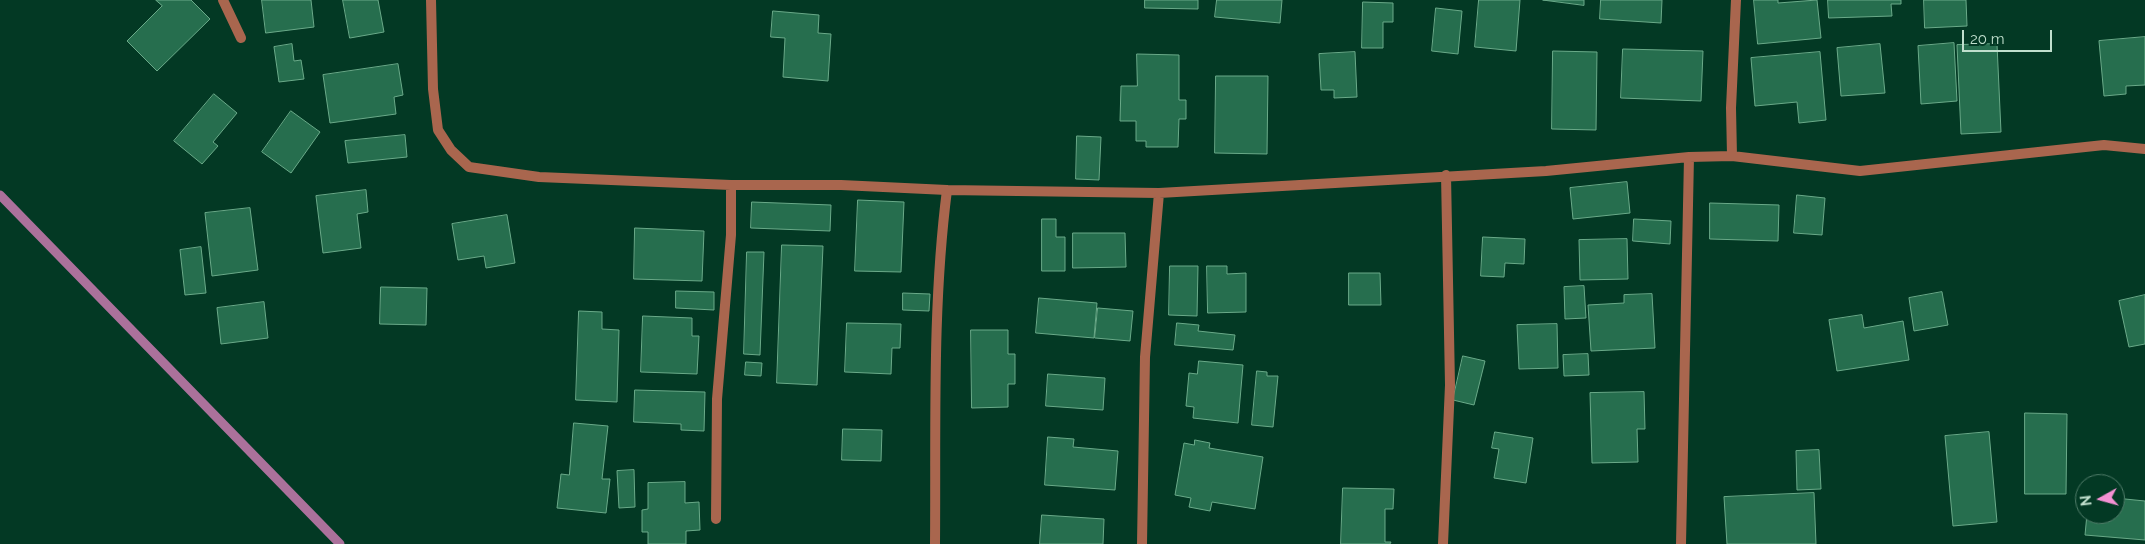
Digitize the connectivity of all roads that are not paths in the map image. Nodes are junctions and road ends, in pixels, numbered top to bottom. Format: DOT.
graph roads {
  1 [pos="223,0"];
  2 [pos="431,0"];
  3 [pos="1736,0"];
  4 [pos="241,38"];
  5 [pos="2145,149"];
  6 [pos="1732,156"];
  7 [pos="1689,157"];
  8 [pos="1446,175"];
  9 [pos="731,185"];
  10 [pos="946,190"];
  11 [pos="1159,193"];
  12 [pos="716,520"];
  13 [pos="935,544"];
  14 [pos="1142,544"];
  15 [pos="1442,544"];
  16 [pos="1680,544"];
  1 -- 4 [label="street"];
  2 -- 9 [label="street"];
  3 -- 6 [label="street"];
  5 -- 6 [label="street"];
  6 -- 7 [label="street"];
  7 -- 8 [label="street"];
  7 -- 16 [label="street"];
  8 -- 11 [label="street"];
  8 -- 15 [label="street"];
  9 -- 10 [label="street"];
  9 -- 12 [label="street"];
  10 -- 11 [label="street"];
  10 -- 13 [label="street"];
  11 -- 14 [label="street"];
}
